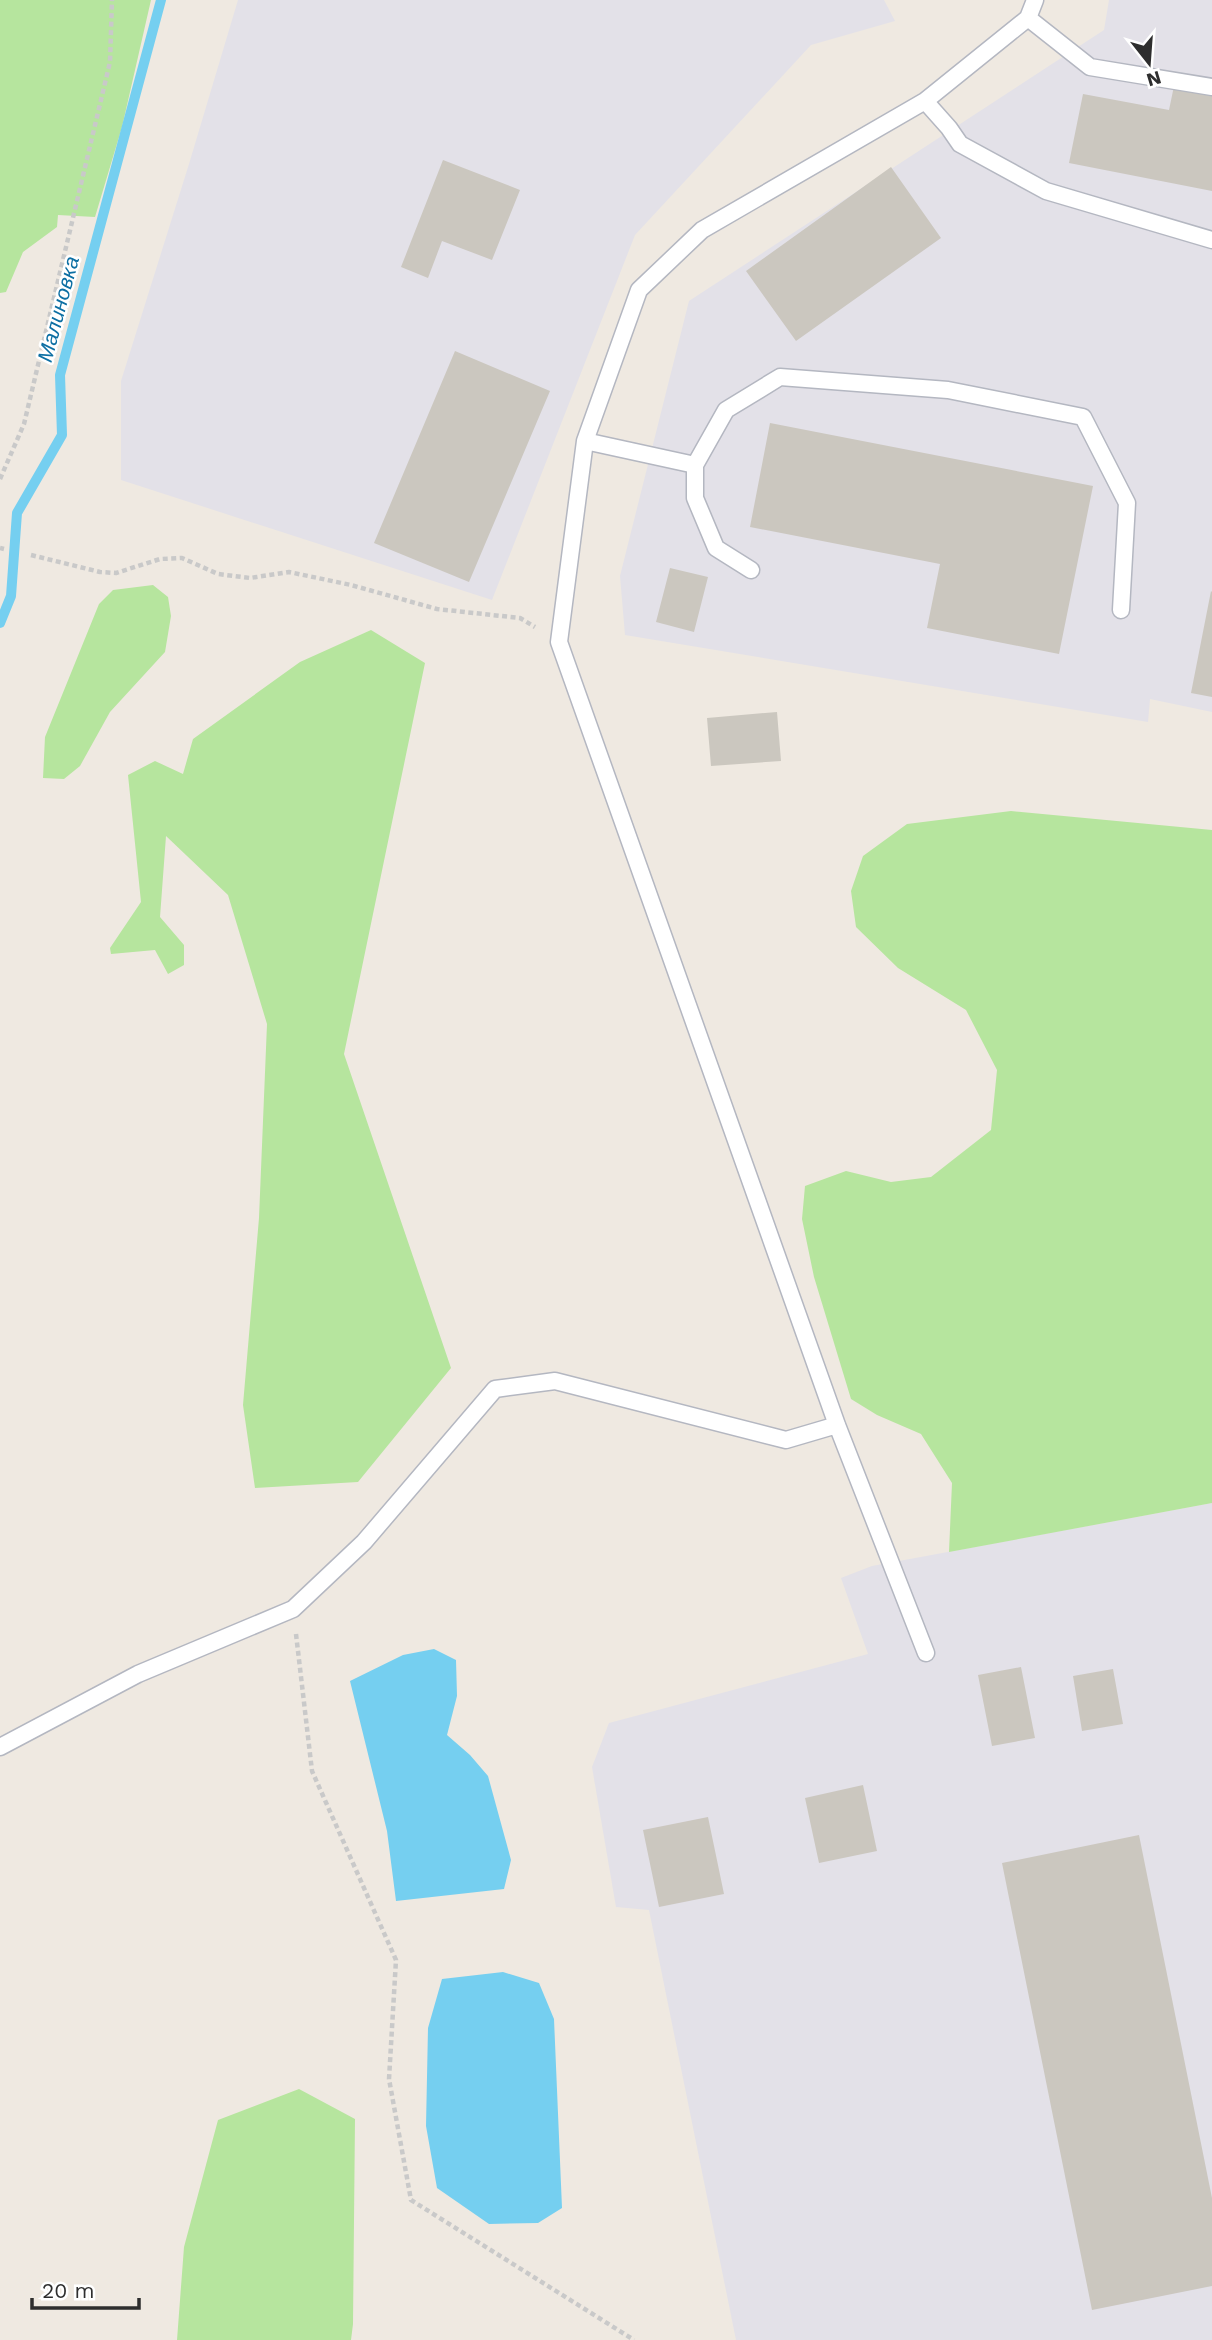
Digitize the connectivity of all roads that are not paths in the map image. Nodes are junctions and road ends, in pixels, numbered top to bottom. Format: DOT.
graph roads {
  1 [pos="1035,0"];
  2 [pos="1028,18"];
  3 [pos="1212,87"];
  4 [pos="925,101"];
  5 [pos="1212,240"];
  6 [pos="585,441"];
  7 [pos="695,465"];
  8 [pos="751,570"];
  9 [pos="1121,610"];
  10 [pos="837,1425"];
  11 [pos="926,1653"];
  12 [pos="0,1747"];
  1 -- 2 [label="lane"];
  2 -- 3 [label="lane"];
  2 -- 4 [label="lane"];
  4 -- 5 [label="lane"];
  4 -- 6 [label="lane"];
  6 -- 7 [label="lane"];
  6 -- 10 [label="lane"];
  7 -- 8 [label="lane"];
  7 -- 9 [label="lane"];
  10 -- 11 [label="lane"];
  10 -- 12 [label="lane"];
}
